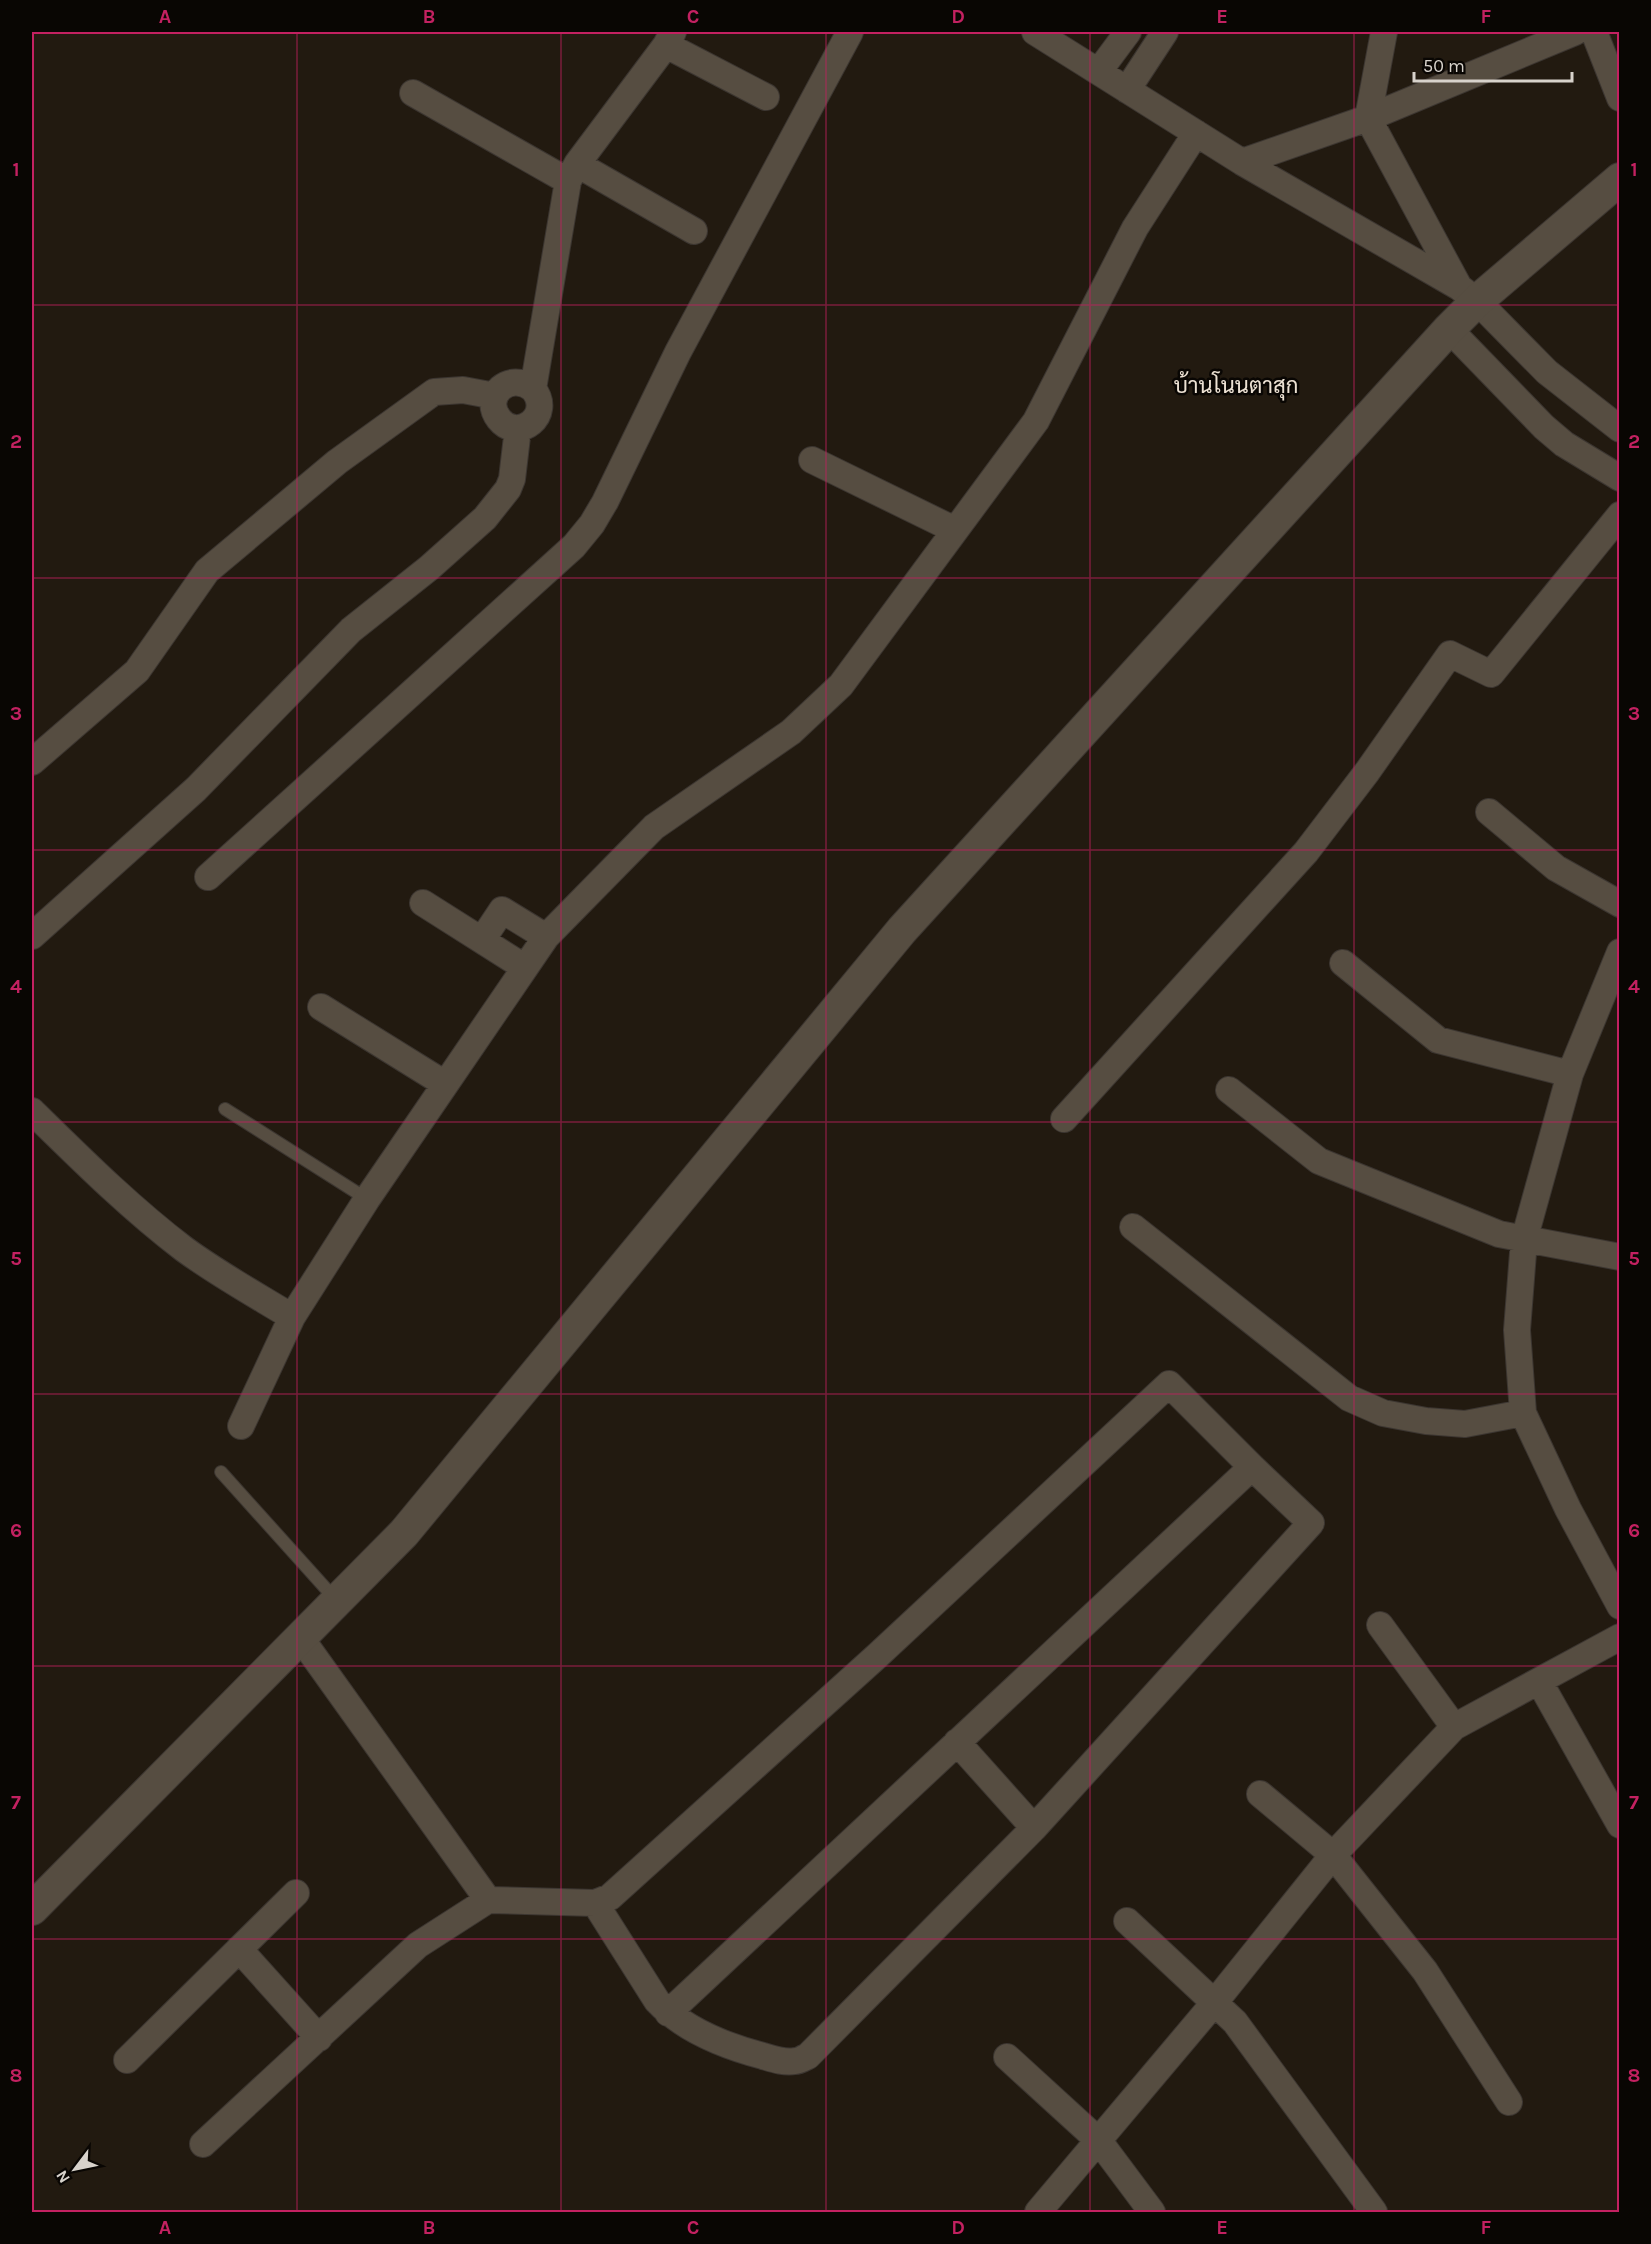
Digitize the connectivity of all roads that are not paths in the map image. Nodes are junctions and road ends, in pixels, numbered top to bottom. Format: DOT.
graph roads {
  1 [pos="850,32"];
  2 [pos="1035,32"];
  3 [pos="1128,32"];
  4 [pos="1165,32"];
  5 [pos="1384,32"];
  6 [pos="1575,32"];
  7 [pos="1594,32"];
  8 [pos="670,38"];
  9 [pos="1100,71"];
  10 [pos="1127,90"];
  11 [pos="414,93"];
  12 [pos="766,97"];
  13 [pos="1620,98"];
  14 [pos="1368,118"];
  15 [pos="1196,133"];
  16 [pos="1242,162"];
  17 [pos="572,173"];
  18 [pos="1620,179"];
  19 [pos="694,231"];
  20 [pos="1468,294"];
  21 [pos="1449,329"];
  22 [pos="533,389"];
  23 [pos="495,396"];
  24 [pos="518,428"];
  25 [pos="1620,429"];
  26 [pos="812,460"];
  27 [pos="1620,478"];
  28 [pos="1620,515"];
  29 [pos="955,530"];
  30 [pos="32,762"];
  31 [pos="1489,812"];
  32 [pos="207,877"];
  33 [pos="423,903"];
  34 [pos="1620,904"];
  35 [pos="32,936"];
  36 [pos="546,937"];
  37 [pos="482,940"];
  38 [pos="1620,952"];
  39 [pos="1343,963"];
  40 [pos="524,967"];
  41 [pos="321,1006"];
  42 [pos="1570,1074"];
  43 [pos="445,1084"];
  44 [pos="1228,1090"];
  45 [pos="225,1109"];
  46 [pos="32,1111"];
  47 [pos="1064,1119"];
  48 [pos="367,1198"];
  49 [pos="1134,1227"];
  50 [pos="1524,1240"];
  51 [pos="1620,1257"];
  52 [pos="292,1317"];
  53 [pos="1523,1413"];
  54 [pos="241,1426"];
  55 [pos="1252,1467"];
  56 [pos="221,1472"];
  57 [pos="337,1601"];
  58 [pos="1620,1606"];
  59 [pos="1380,1625"];
  60 [pos="1620,1636"];
  61 [pos="300,1638"];
  62 [pos="1539,1681"];
  63 [pos="1454,1727"];
  64 [pos="957,1743"];
  65 [pos="1260,1794"];
  66 [pos="1620,1825"];
  67 [pos="1034,1828"];
  68 [pos="1333,1855"];
  69 [pos="296,1893"];
  70 [pos="488,1900"];
  71 [pos="595,1903"];
  72 [pos="32,1909"];
  73 [pos="1127,1921"];
  74 [pos="239,1949"];
  75 [pos="1215,2002"];
  76 [pos="668,2013"];
  77 [pos="319,2038"];
  78 [pos="1007,2057"];
  79 [pos="127,2060"];
  80 [pos="1509,2102"];
  81 [pos="1099,2141"];
  82 [pos="203,2144"];
  83 [pos="1038,2212"];
  84 [pos="1152,2212"];
  85 [pos="1374,2212"];
  1 -- 32 [label="street"];
  2 -- 9 [label="street"];
  3 -- 9 [label="street"];
  4 -- 10 [label="street"];
  5 -- 14 [label="street"];
  6 -- 14 [label="street"];
  7 -- 13 [label="street"];
  8 -- 12 [label="street"];
  8 -- 17 [label="street"];
  9 -- 10 [label="street"];
  10 -- 15 [label="street"];
  11 -- 17 [label="street"];
  14 -- 16 [label="street"];
  14 -- 20 [label="street"];
  15 -- 16 [label="street"];
  15 -- 29 [label="street"];
  16 -- 20 [label="street"];
  17 -- 19 [label="street"];
  17 -- 22 [label="street"];
  18 -- 20 [label="street"];
  20 -- 21 [label="street"];
  20 -- 25 [label="street"];
  21 -- 27 [label="street"];
  21 -- 57 [label="street"];
  22 -- 23 [label="street"];
  22 -- 24 [label="street"];
  23 -- 24 [label="street"];
  23 -- 30 [label="street"];
  24 -- 35 [label="street"];
  26 -- 29 [label="street"];
  28 -- 47 [label="street"];
  29 -- 36 [label="street"];
  31 -- 34 [label="street"];
  33 -- 37 [label="street"];
  36 -- 37 [label="street"];
  36 -- 40 [label="street"];
  37 -- 40 [label="street"];
  38 -- 42 [label="street"];
  39 -- 42 [label="street"];
  40 -- 43 [label="street"];
  41 -- 43 [label="street"];
  42 -- 50 [label="street"];
  43 -- 48 [label="street"];
  44 -- 50 [label="street"];
  45 -- 48 [label="lane"];
  46 -- 52 [label="street"];
  48 -- 52 [label="street"];
  49 -- 53 [label="street"];
  50 -- 51 [label="street"];
  50 -- 53 [label="street"];
  52 -- 54 [label="street"];
  53 -- 58 [label="street"];
  55 -- 64 [label="street"];
  55 -- 67 [label="street"];
  55 -- 71 [label="street"];
  56 -- 57 [label="lane"];
  57 -- 61 [label="street"];
  59 -- 63 [label="street"];
  60 -- 62 [label="street"];
  61 -- 70 [label="street"];
  61 -- 72 [label="street"];
  62 -- 63 [label="street"];
  62 -- 66 [label="street"];
  63 -- 68 [label="street"];
  64 -- 67 [label="street"];
  64 -- 76 [label="street"];
  65 -- 68 [label="street"];
  67 -- 76 [label="street"];
  68 -- 75 [label="street"];
  68 -- 80 [label="street"];
  69 -- 74 [label="street"];
  70 -- 71 [label="street"];
  70 -- 77 [label="street"];
  71 -- 76 [label="street"];
  73 -- 75 [label="street"];
  74 -- 77 [label="street"];
  74 -- 79 [label="street"];
  75 -- 81 [label="street"];
  75 -- 85 [label="street"];
  77 -- 82 [label="street"];
  78 -- 81 [label="street"];
  81 -- 83 [label="street"];
  81 -- 84 [label="street"];
}
